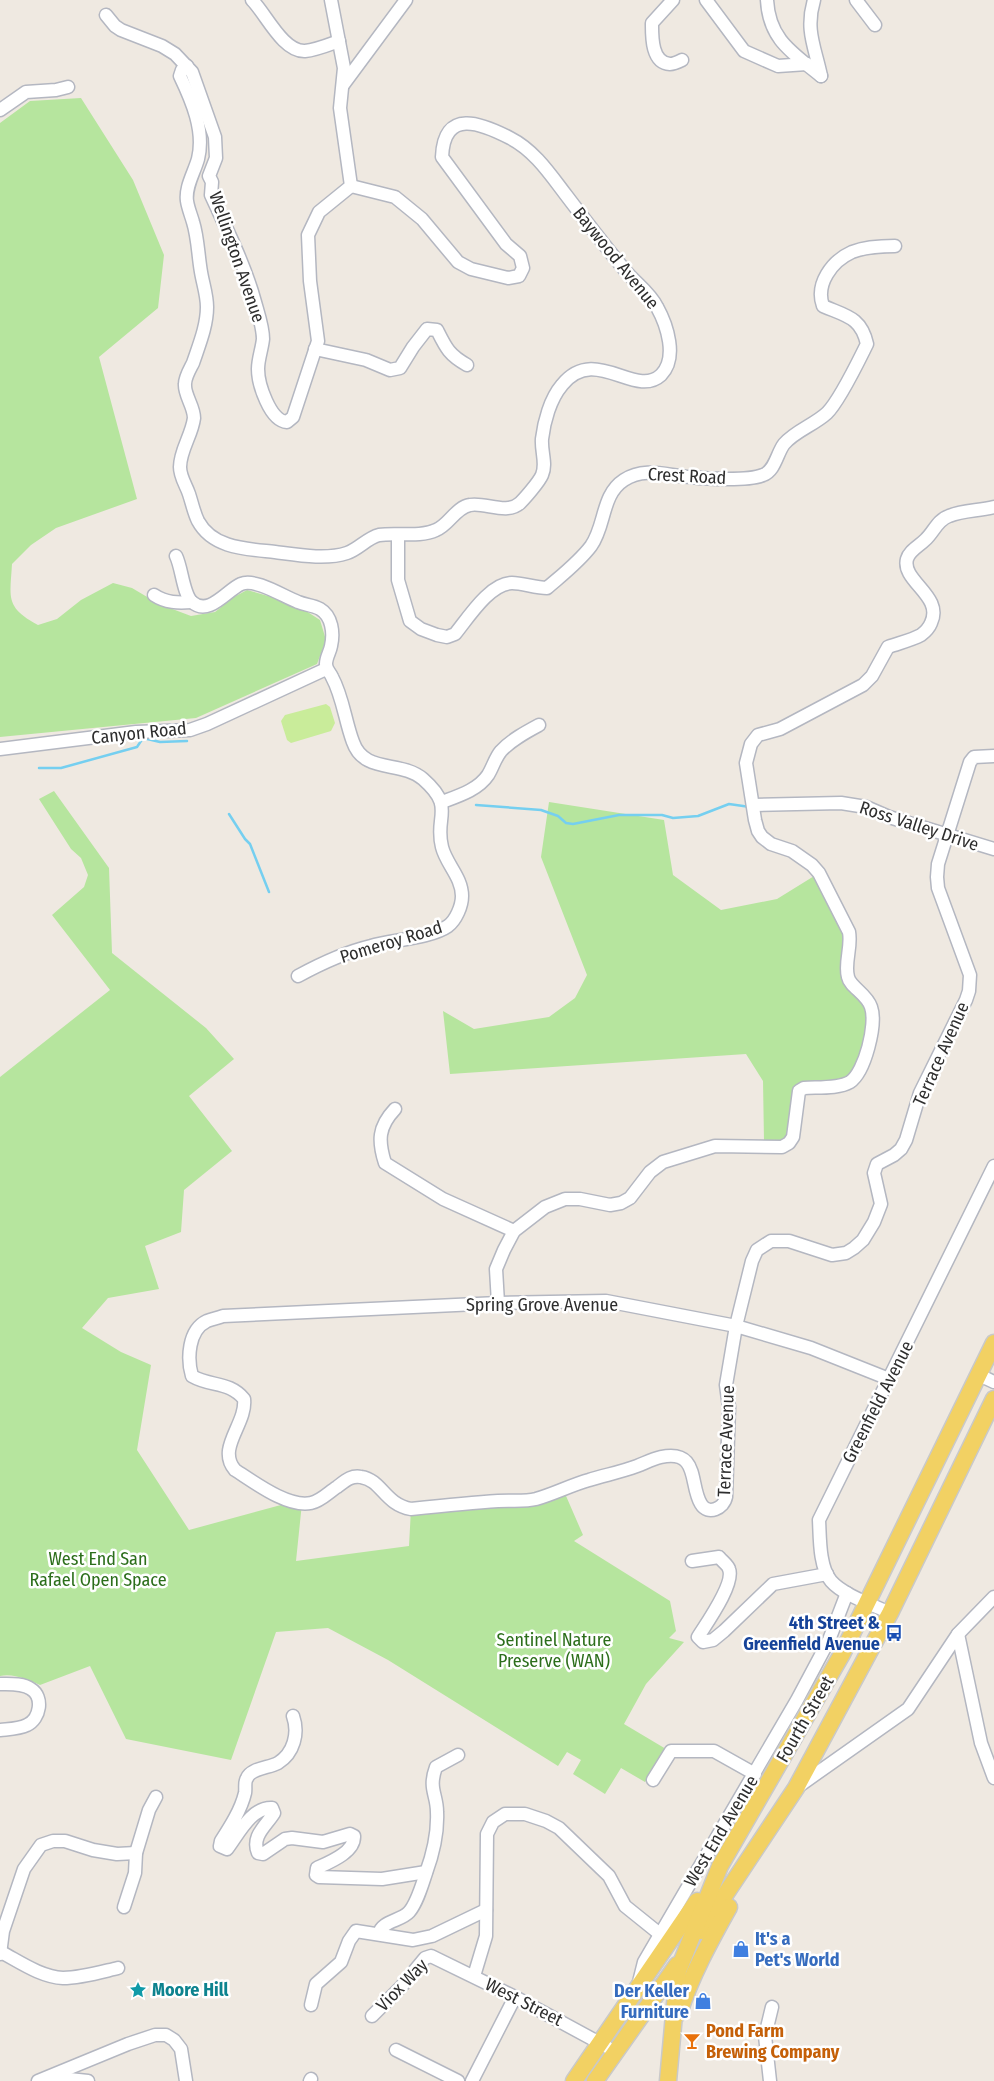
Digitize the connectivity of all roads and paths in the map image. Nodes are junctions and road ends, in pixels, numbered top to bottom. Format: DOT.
graph roads {
  1 [pos="252,0"];
  2 [pos="331,0"];
  3 [pos="406,0"];
  4 [pos="673,0"];
  5 [pos="706,0"];
  6 [pos="766,0"];
  7 [pos="814,0"];
  8 [pos="856,0"];
  9 [pos="106,15"];
  10 [pos="875,25"];
  11 [pos="339,41"];
  12 [pos="682,60"];
  13 [pos="807,64"];
  14 [pos="187,66"];
  15 [pos="343,84"];
  16 [pos="68,87"];
  17 [pos="0,110"];
  18 [pos="351,186"];
  19 [pos="895,246"];
  20 [pos="315,349"];
  21 [pos="467,365"];
  22 [pos="994,508"];
  23 [pos="398,535"];
  24 [pos="176,556"];
  25 [pos="154,595"];
  26 [pos="192,602"];
  27 [pos="326,670"];
  28 [pos="539,725"];
  29 [pos="0,749"];
  30 [pos="994,756"];
  31 [pos="442,802"];
  32 [pos="754,805"];
  33 [pos="947,834"];
  34 [pos="994,849"];
  35 [pos="298,976"];
  36 [pos="395,1110"];
  37 [pos="994,1166"];
  38 [pos="514,1231"];
  39 [pos="498,1303"];
  40 [pos="245,1316"];
  41 [pos="736,1326"];
  42 [pos="994,1343"];
  43 [pos="979,1375"];
  44 [pos="889,1379"];
  45 [pos="994,1382"];
  46 [pos="994,1399"];
  47 [pos="692,1561"];
  48 [pos="827,1574"];
  49 [pos="848,1593"];
  50 [pos="994,1597"];
  51 [pos="867,1602"];
  52 [pos="890,1613"];
  53 [pos="958,1634"];
  54 [pos="0,1684"];
  55 [pos="293,1716"];
  56 [pos="0,1730"];
  57 [pos="458,1755"];
  58 [pos="755,1774"];
  59 [pos="994,1778"];
  60 [pos="653,1780"];
  61 [pos="796,1788"];
  62 [pos="156,1798"];
  63 [pos="763,1840"];
  64 [pos="136,1854"];
  65 [pos="720,1866"];
  66 [pos="426,1872"];
  67 [pos="124,1907"];
  68 [pos="486,1910"];
  69 [pos="379,1934"];
  70 [pos="665,1939"];
  71 [pos="1,1953"];
  72 [pos="431,1956"];
  73 [pos="682,1959"];
  74 [pos="118,1968"];
  75 [pos="474,1976"];
  76 [pos="514,1997"];
  77 [pos="651,2003"];
  78 [pos="311,2005"];
  79 [pos="772,2007"];
  80 [pos="372,2016"];
  81 [pos="639,2019"];
  82 [pos="673,2035"];
  83 [pos="601,2042"];
  84 [pos="396,2050"];
  85 [pos="615,2053"];
  86 [pos="42,2079"];
  87 [pos="88,2081"];
  88 [pos="186,2081"];
  89 [pos="458,2081"];
  90 [pos="472,2081"];
  91 [pos="574,2081"];
  92 [pos="595,2081"];
  93 [pos="668,2081"];
  94 [pos="770,2081"];
  1 -- 11 [label="street"];
  2 -- 11 [label="street"];
  3 -- 15 [label="street"];
  4 -- 12 [label="street"];
  5 -- 13 [label="street"];
  6 -- 13 [label="street"];
  7 -- 13 [label="street"];
  8 -- 10 [label="street"];
  9 -- 14 [label="street, Wellington Avenue"];
  11 -- 15 [label="street"];
  14 -- 20 [label="street, Wellington Avenue"];
  14 -- 23 [label="street, Baywood Avenue"];
  15 -- 18 [label="street"];
  16 -- 17 [label="street"];
  18 -- 20 [label="street, Wellington Avenue"];
  18 -- 23 [label="street, Baywood Avenue"];
  19 -- 23 [label="street, Crest Road"];
  20 -- 21 [label="street"];
  22 -- 32 [label="street"];
  24 -- 26 [label="street"];
  25 -- 26 [label="street"];
  26 -- 27 [label="street"];
  27 -- 29 [label="street, Canyon Road"];
  27 -- 31 [label="street"];
  28 -- 31 [label="street"];
  30 -- 33 [label="street, Terrace Avenue"];
  31 -- 35 [label="street, Pomeroy Road"];
  32 -- 33 [label="street, Ross Valley Drive"];
  32 -- 38 [label="street"];
  33 -- 34 [label="street, Ross Valley Drive"];
  33 -- 41 [label="street, Terrace Avenue"];
  36 -- 38 [label="street"];
  37 -- 44 [label="street, Greenfield Avenue"];
  38 -- 39 [label="street"];
  39 -- 40 [label="street, Spring Grove Avenue"];
  39 -- 41 [label="street, Spring Grove Avenue"];
  40 -- 41 [label="street, Terrace Avenue"];
  41 -- 44 [label="street, Spring Grove Avenue"];
  42 -- 43 [label="main road, Fourth Street"];
  43 -- 45 [label="street"];
  43 -- 51 [label="main road, Fourth Street"];
  44 -- 48 [label="street, Greenfield Avenue"];
  46 -- 52 [label="main road, Fourth Street"];
  47 -- 48 [label="street"];
  48 -- 49 [label="street"];
  49 -- 51 [label="street"];
  49 -- 58 [label="street, West End Avenue"];
  50 -- 53 [label="street"];
  51 -- 52 [label="street"];
  51 -- 65 [label="main road, Fourth Street"];
  52 -- 61 [label="main road, Fourth Street"];
  53 -- 59 [label="street"];
  53 -- 61 [label="street"];
  54 -- 56 [label="street"];
  55 -- 66 [label="street"];
  57 -- 66 [label="street"];
  58 -- 60 [label="street"];
  58 -- 70 [label="street, West End Avenue"];
  61 -- 63 [label="main road, Fourth Street"];
  62 -- 64 [label="street"];
  63 -- 73 [label="main road, Fourth Street"];
  63 -- 82 [label="main road, Fourth Street"];
  64 -- 67 [label="street"];
  64 -- 71 [label="street"];
  65 -- 70 [label="main road"];
  65 -- 73 [label="main road, Fourth Street"];
  66 -- 69 [label="street"];
  68 -- 69 [label="street"];
  68 -- 70 [label="street"];
  68 -- 75 [label="street"];
  69 -- 78 [label="street"];
  70 -- 77 [label="main road"];
  70 -- 83 [label="main road"];
  71 -- 74 [label="street"];
  72 -- 75 [label="street, West Street"];
  72 -- 80 [label="street, Viox Way"];
  73 -- 77 [label="main road"];
  73 -- 82 [label="main road, Fourth Street"];
  75 -- 76 [label="street, West Street"];
  76 -- 83 [label="street, West Street"];
  76 -- 90 [label="street"];
  77 -- 81 [label="main road"];
  79 -- 94 [label="street"];
  81 -- 82 [label="main road"];
  81 -- 85 [label="main road"];
  82 -- 93 [label="main road, Fourth Street"];
  83 -- 85 [label="street, West Street"];
  83 -- 91 [label="main road"];
  84 -- 89 [label="street"];
  85 -- 92 [label="main road"];
  86 -- 87 [label="street"];
  86 -- 88 [label="street"];
}
